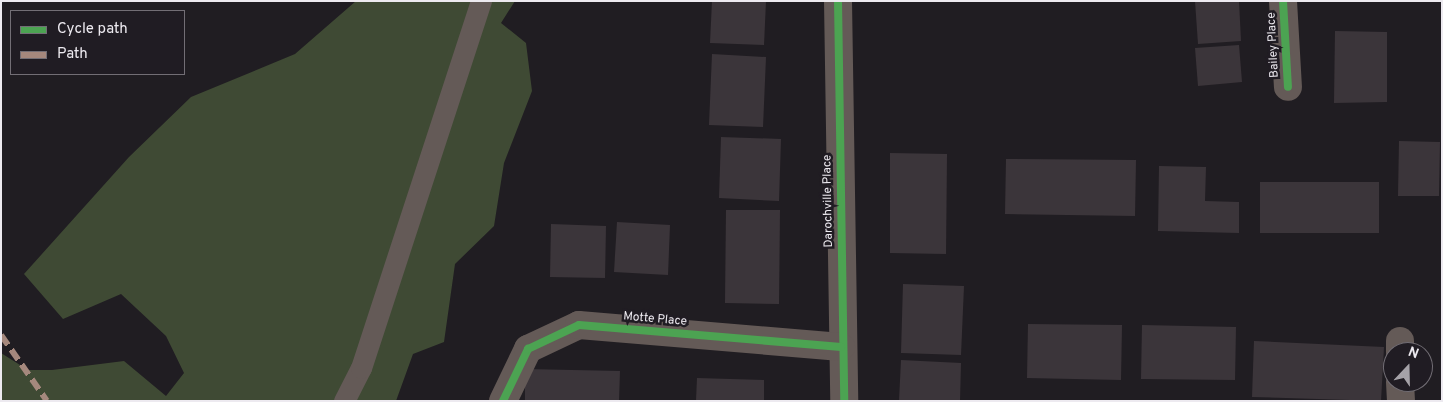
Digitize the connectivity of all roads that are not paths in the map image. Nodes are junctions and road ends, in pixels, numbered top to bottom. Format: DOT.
graph roads {
  1 [pos="481,1"];
  2 [pos="838,1"];
  3 [pos="1283,1"];
  4 [pos="1288,87"];
  5 [pos="842,347"];
  6 [pos="344,401"];
  7 [pos="504,401"];
  8 [pos="844,401"];
  1 -- 6 [label="lane"];
  2 -- 5 [label="street, Darochville Place"];
  3 -- 4 [label="street, Bailey Place"];
  5 -- 7 [label="street, Motte Place"];
  5 -- 8 [label="street, Darochville Place"];
}
